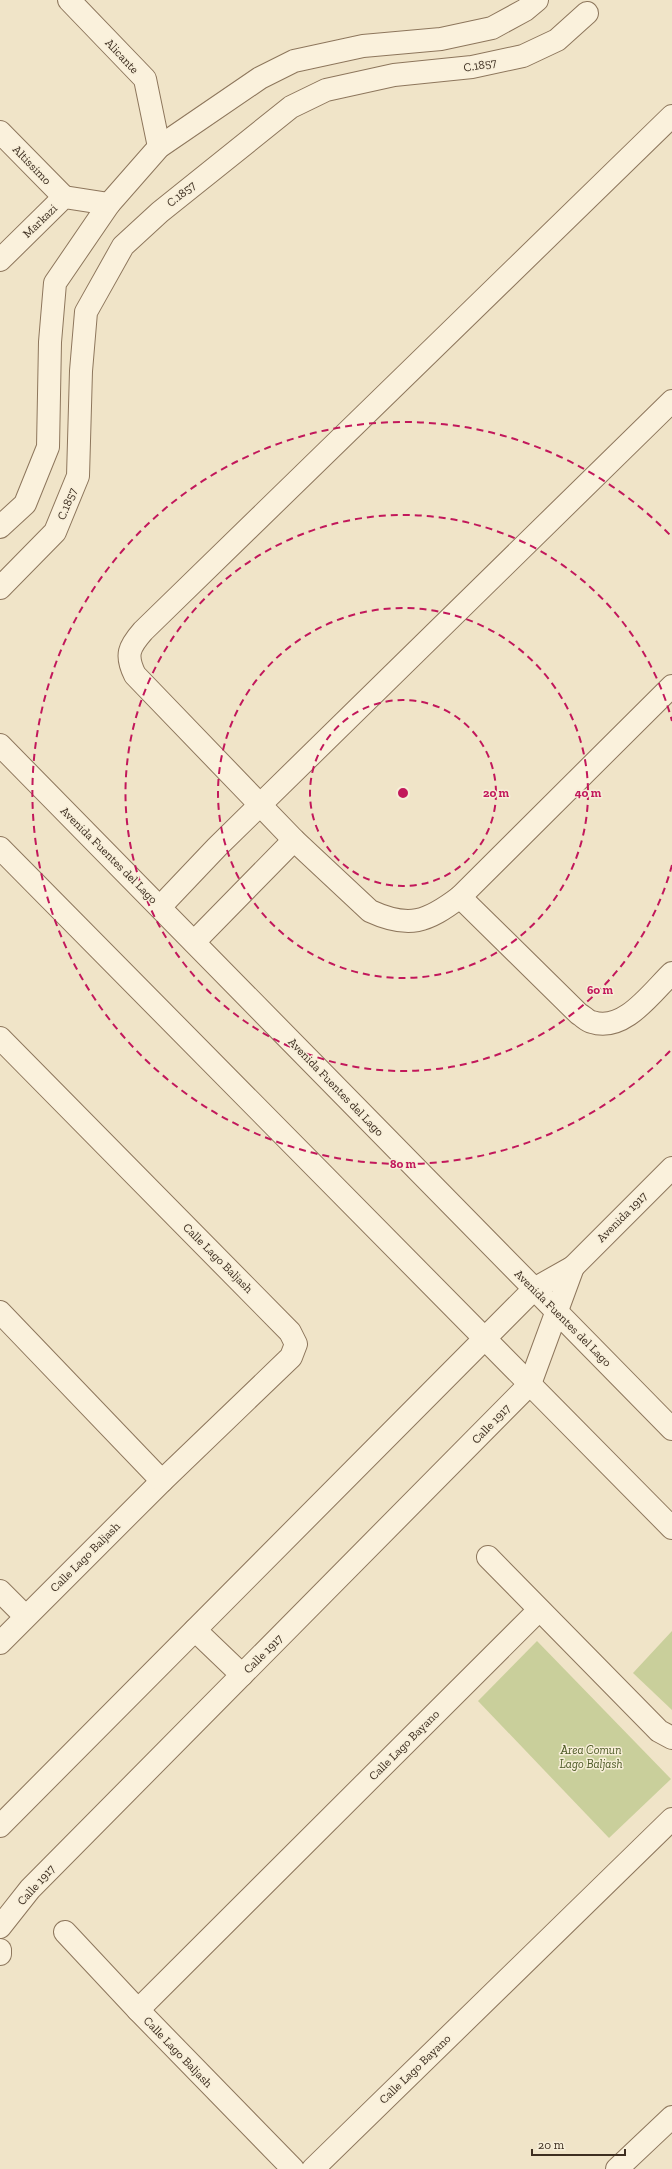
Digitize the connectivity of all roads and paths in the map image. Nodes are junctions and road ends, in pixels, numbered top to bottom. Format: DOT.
graph roads {
  1 [pos="69,0"];
  2 [pos="537,0"];
  3 [pos="587,13"];
  4 [pos="672,116"];
  5 [pos="0,132"];
  6 [pos="159,147"];
  7 [pos="64,198"];
  8 [pos="109,204"];
  9 [pos="0,260"];
  10 [pos="672,401"];
  11 [pos="0,527"];
  12 [pos="0,588"];
  13 [pos="672,686"];
  14 [pos="0,745"];
  15 [pos="260,806"];
  16 [pos="294,840"];
  17 [pos="0,848"];
  18 [pos="460,897"];
  19 [pos="160,907"];
  20 [pos="194,942"];
  21 [pos="672,972"];
  22 [pos="0,1038"];
  23 [pos="672,1168"];
  24 [pos="573,1267"];
  25 [pos="534,1289"];
  26 [pos="0,1312"];
  27 [pos="556,1312"];
  28 [pos="484,1339"];
  29 [pos="530,1384"];
  30 [pos="672,1429"];
  31 [pos="162,1481"];
  32 [pos="672,1528"];
  33 [pos="488,1557"];
  34 [pos="0,1591"];
  35 [pos="539,1610"];
  36 [pos="25,1616"];
  37 [pos="195,1630"];
  38 [pos="0,1643"];
  39 [pos="242,1675"];
  40 [pos="672,1738"];
  41 [pos="672,1819"];
  42 [pos="0,1826"];
  43 [pos="0,1927"];
  44 [pos="65,1932"];
  45 [pos="0,1950"];
  46 [pos="0,1954"];
  47 [pos="138,2010"];
  48 [pos="671,2119"];
  49 [pos="293,2169"];
  50 [pos="313,2169"];
  51 [pos="617,2169"];
  1 -- 6 [label="street, Alicante"];
  2 -- 6 [label="street"];
  3 -- 12 [label="street, C.1857"];
  4 -- 15 [label="street"];
  5 -- 7 [label="street, Altissimo"];
  6 -- 8 [label="street"];
  7 -- 8 [label="street, Markazi"];
  7 -- 9 [label="street, Markazi"];
  8 -- 11 [label="street"];
  10 -- 15 [label="street"];
  13 -- 18 [label="street"];
  14 -- 19 [label="street, Avenida Fuentes del Lago"];
  15 -- 16 [label="street"];
  15 -- 19 [label="street"];
  16 -- 18 [label="street"];
  16 -- 20 [label="street"];
  17 -- 28 [label="street"];
  18 -- 21 [label="street"];
  19 -- 20 [label="street, Avenida Fuentes del Lago"];
  20 -- 25 [label="street, Avenida Fuentes del Lago"];
  22 -- 31 [label="street, Calle Lago Baljash"];
  23 -- 24 [label="street, Avenida 1917"];
  24 -- 25 [label="street"];
  24 -- 27 [label="street"];
  25 -- 27 [label="street, Avenida Fuentes del Lago"];
  25 -- 28 [label="street"];
  26 -- 31 [label="street"];
  27 -- 29 [label="street"];
  27 -- 30 [label="street, Avenida Fuentes del Lago"];
  28 -- 29 [label="street"];
  28 -- 37 [label="street"];
  29 -- 32 [label="street"];
  29 -- 39 [label="street, Calle 1917"];
  31 -- 36 [label="street, Calle Lago Baljash"];
  33 -- 35 [label="street"];
  34 -- 36 [label="street"];
  35 -- 40 [label="street"];
  35 -- 47 [label="street, Calle Lago Bayano"];
  36 -- 38 [label="street, Calle Lago Baljash"];
  37 -- 39 [label="street"];
  37 -- 42 [label="street"];
  39 -- 43 [label="street, Calle 1917"];
  41 -- 50 [label="street, Calle Lago Bayano"];
  44 -- 47 [label="street, Calle Lago Baljash"];
  45 -- 46 [label="street"];
  47 -- 49 [label="street, Calle Lago Baljash"];
  48 -- 51 [label="street"];
}
